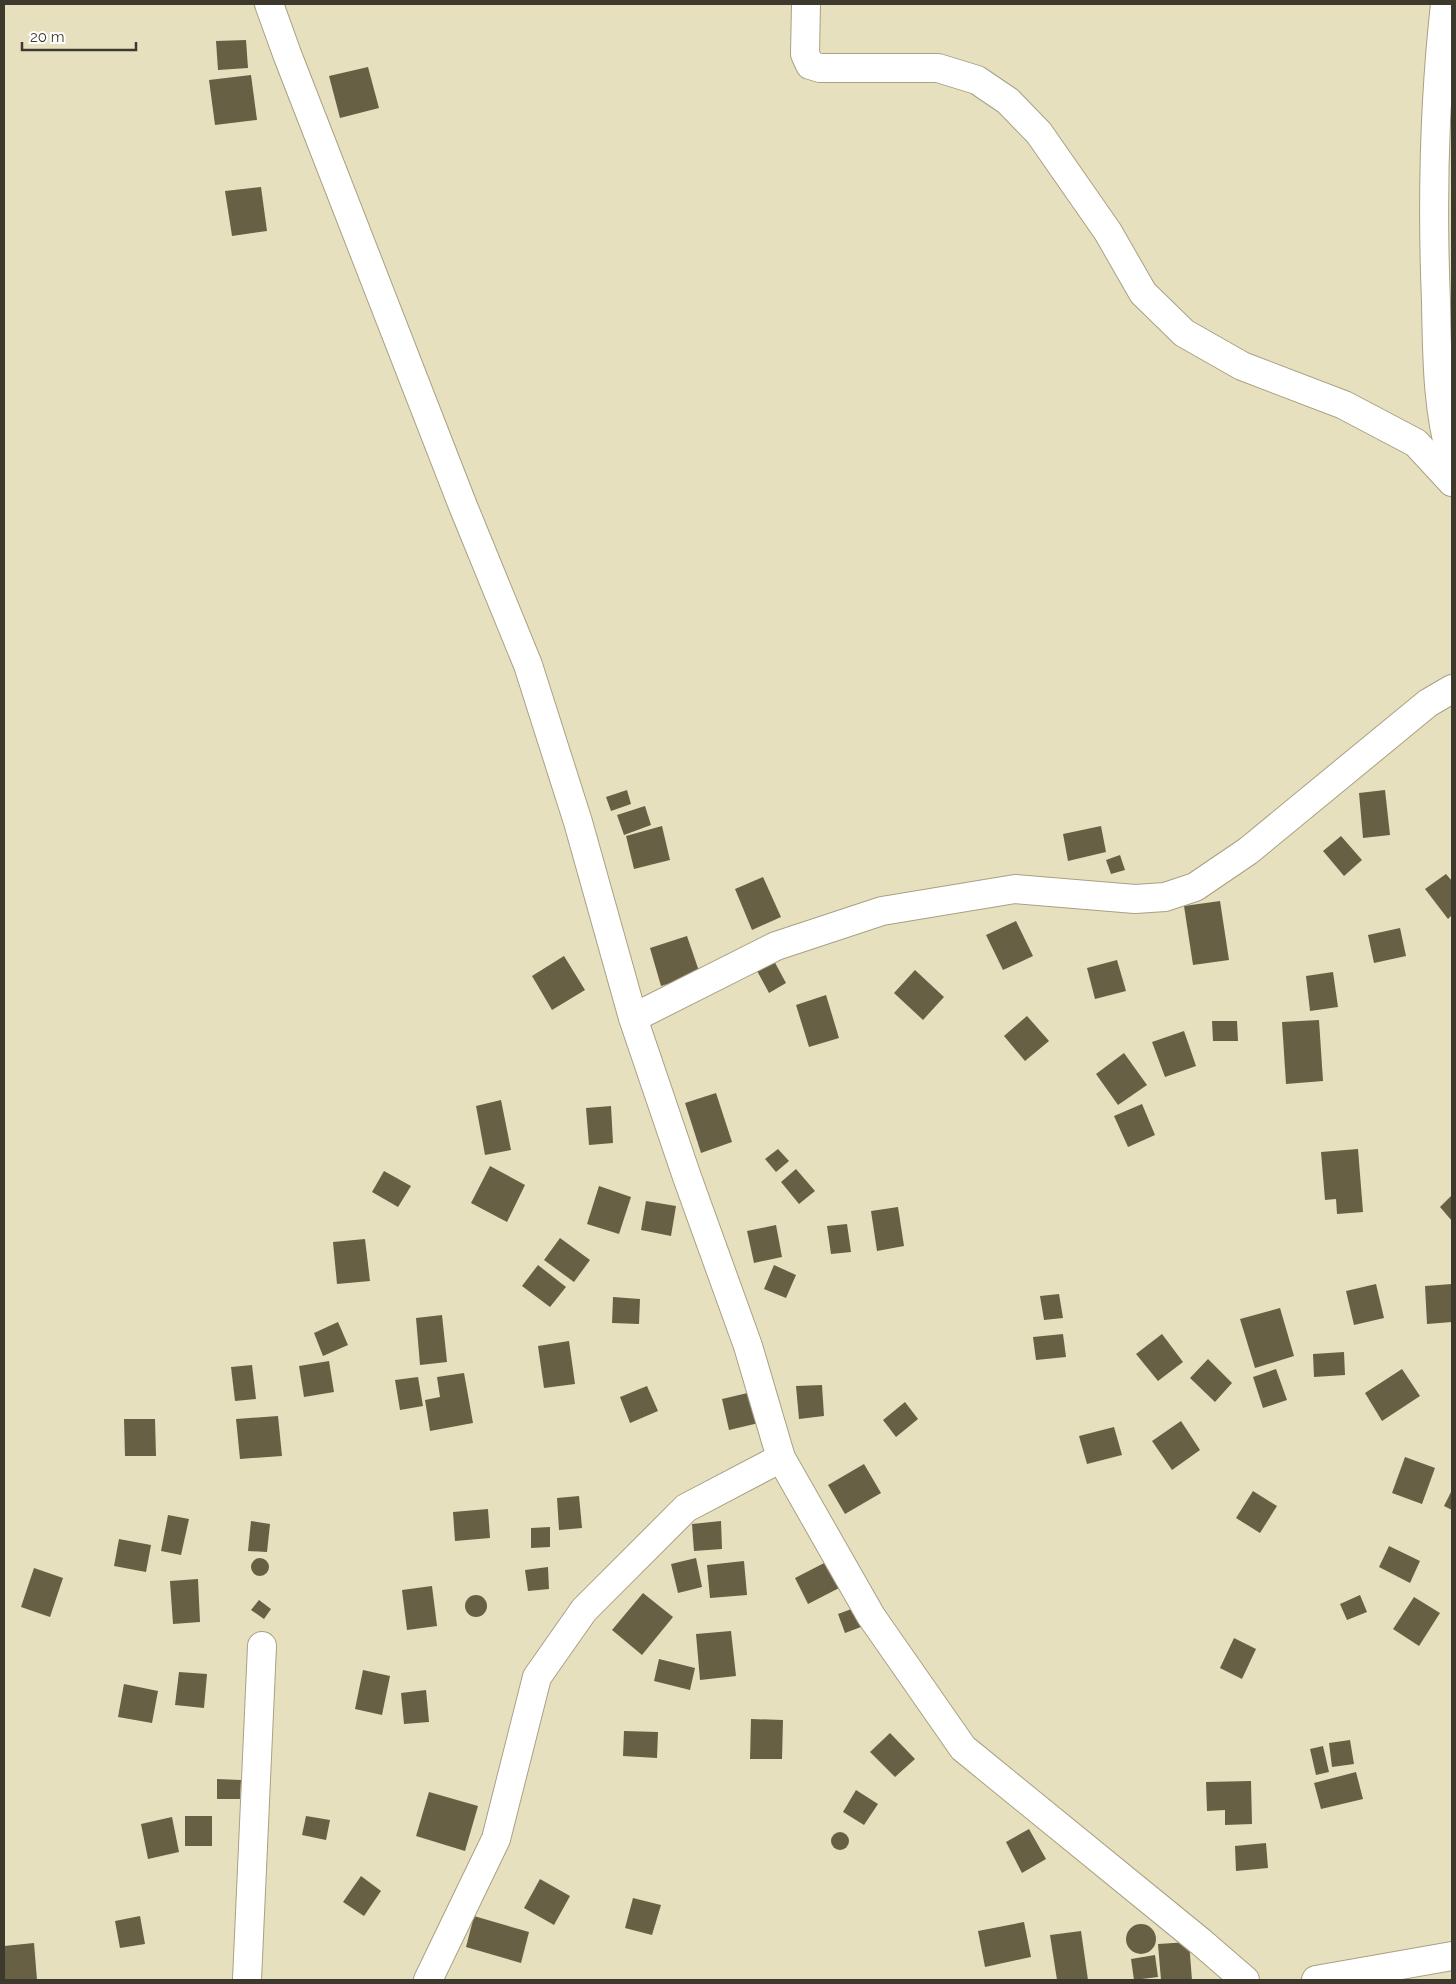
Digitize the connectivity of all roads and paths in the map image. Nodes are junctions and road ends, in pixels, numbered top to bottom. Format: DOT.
graph roads {
  1 [pos="269,4"];
  2 [pos="806,4"];
  3 [pos="1445,4"];
  4 [pos="1452,460"];
  5 [pos="1452,482"];
  6 [pos="1452,689"];
  7 [pos="633,1018"];
  8 [pos="781,1458"];
  9 [pos="262,1646"];
  10 [pos="1452,1956"];
  11 [pos="247,1980"];
  12 [pos="428,1980"];
  13 [pos="1245,1980"];
  14 [pos="1316,1980"];
  1 -- 7 [label="street"];
  2 -- 5 [label="street"];
  3 -- 4 [label="street"];
  6 -- 7 [label="street"];
  7 -- 8 [label="street"];
  8 -- 12 [label="street"];
  8 -- 13 [label="street"];
  9 -- 11 [label="street"];
  10 -- 14 [label="street"];
}
